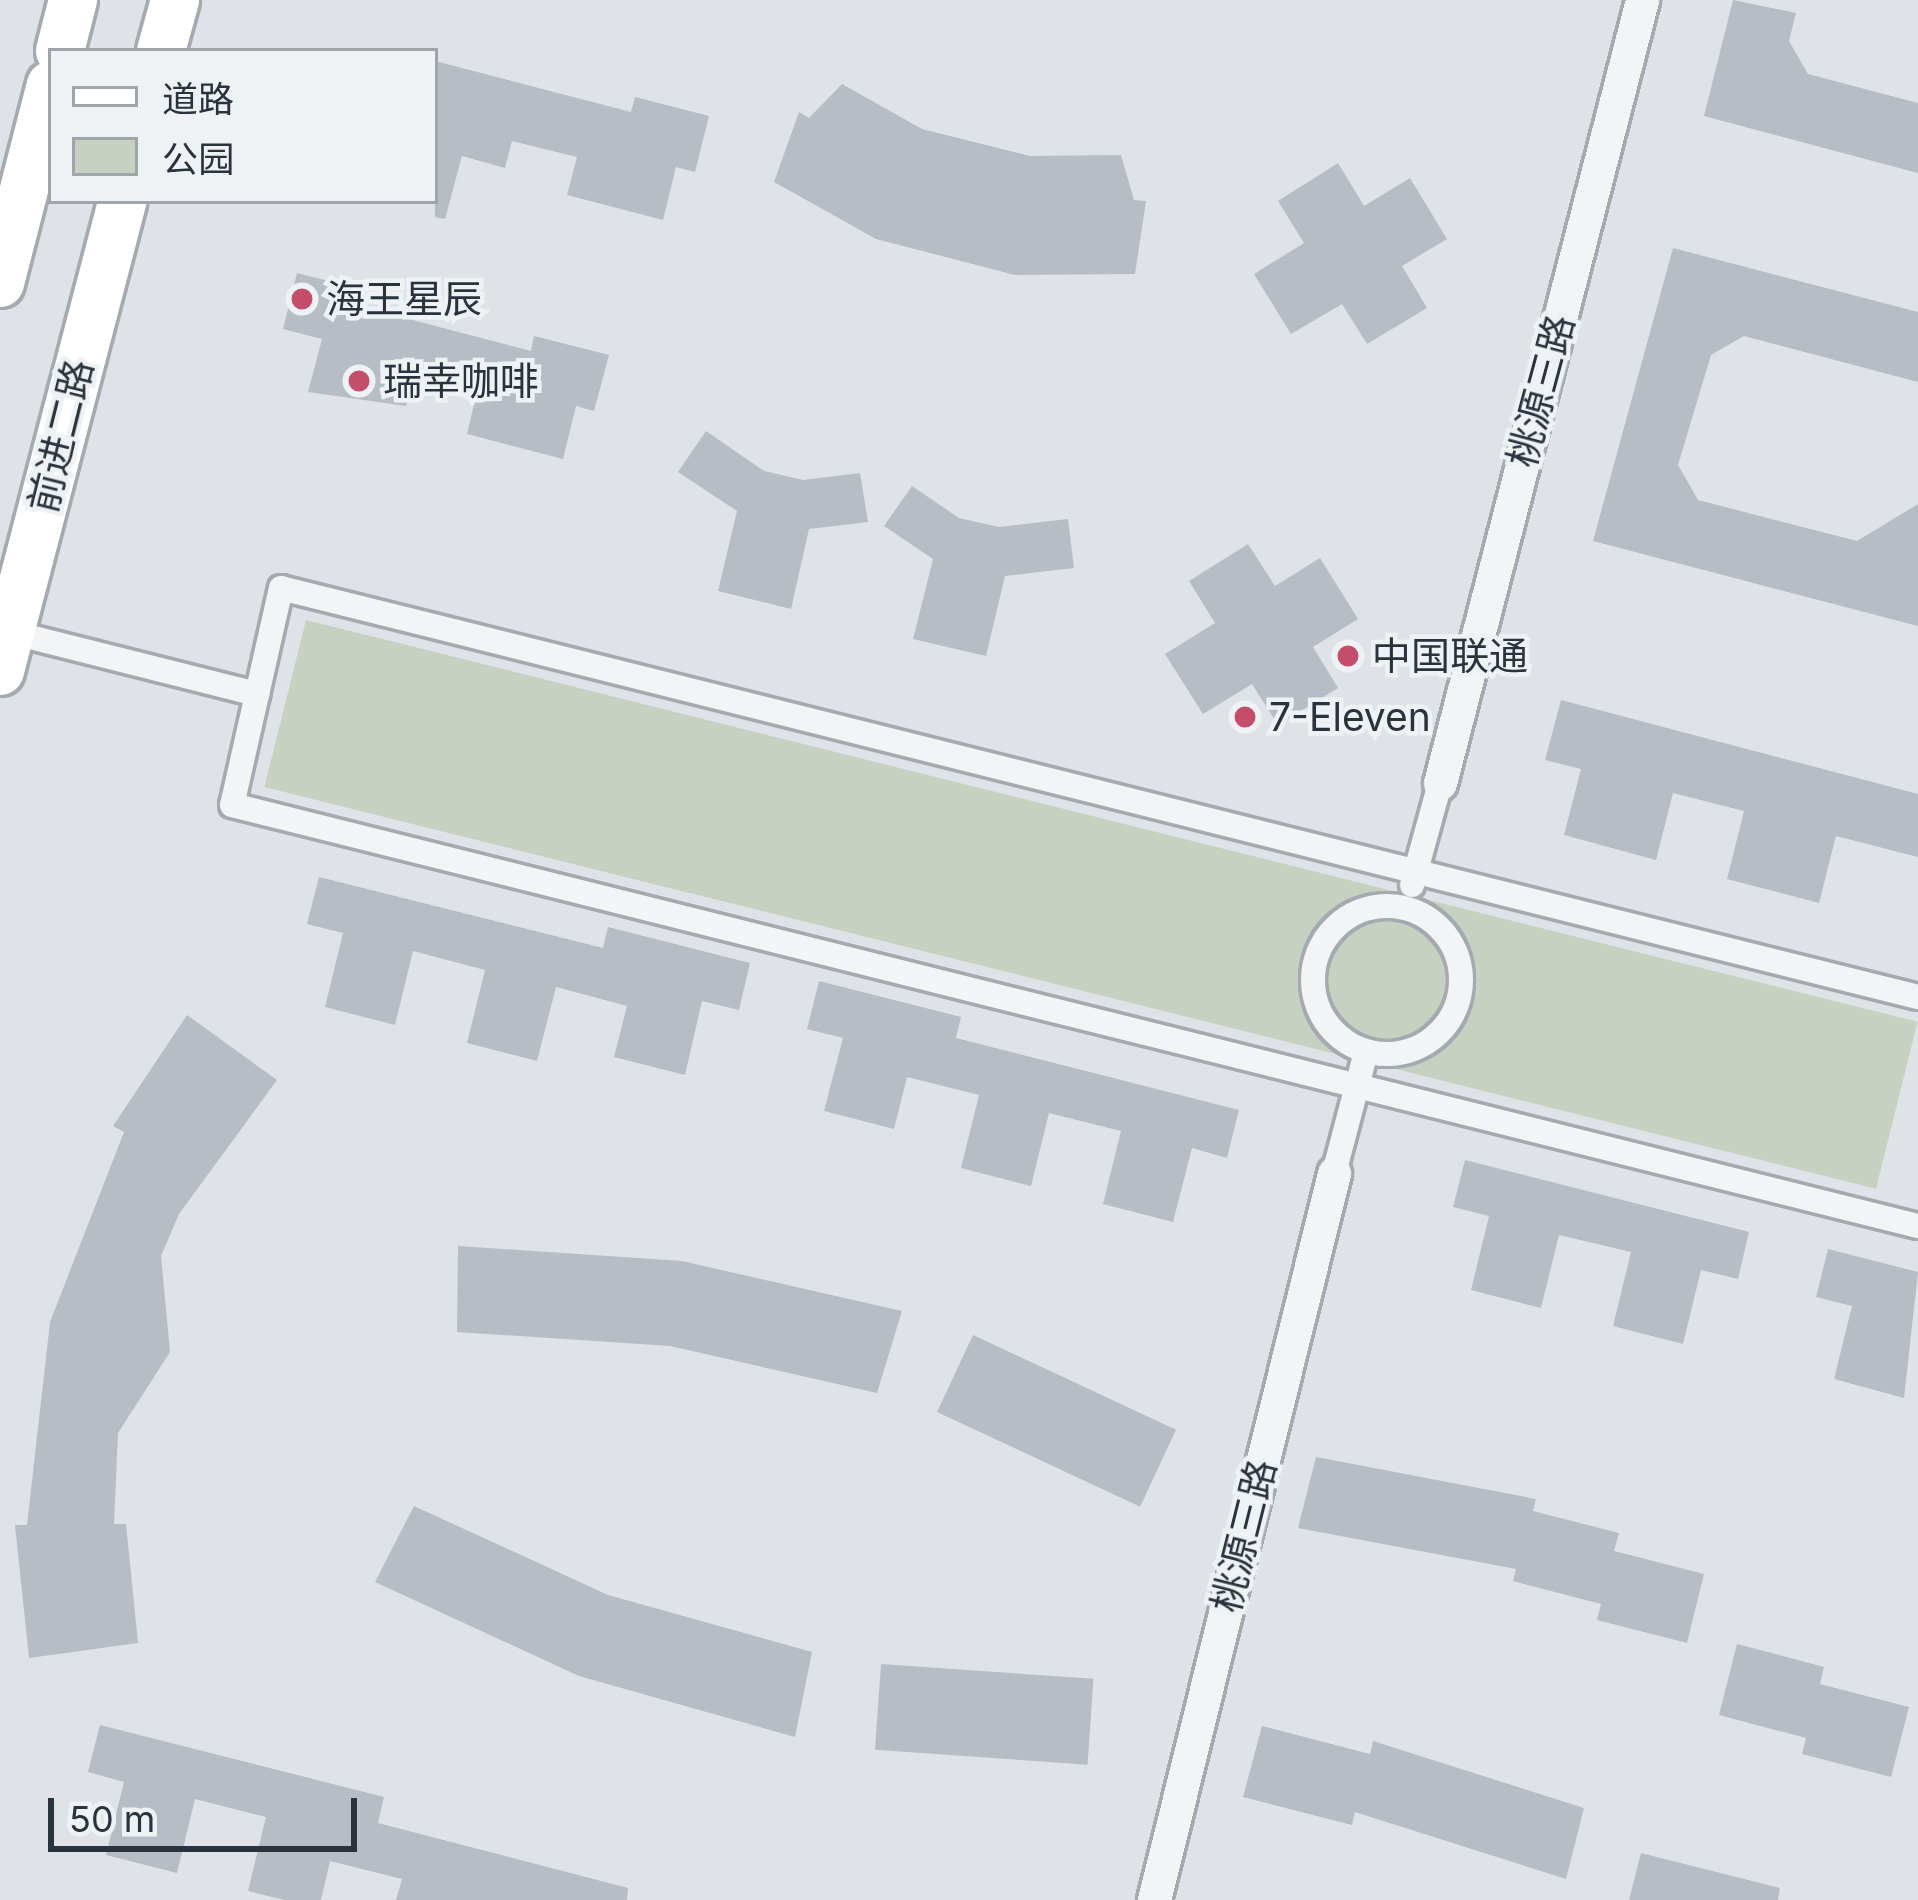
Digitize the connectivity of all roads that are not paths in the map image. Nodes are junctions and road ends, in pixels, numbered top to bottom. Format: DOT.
graph roads {
  1 [pos="73,0"];
  2 [pos="175,0"];
  3 [pos="1642,0"];
  4 [pos="61,48"];
  5 [pos="162,48"];
  6 [pos="48,97"];
  7 [pos="121,204"];
  8 [pos="0,283"];
  9 [pos="5,651"];
  10 [pos="257,694"];
  11 [pos="1440,783"];
  12 [pos="1415,872"];
  13 [pos="1405,909"];
  14 [pos="1918,998"];
  15 [pos="1366,1052"];
  16 [pos="1357,1086"];
  17 [pos="1334,1173"];
  18 [pos="1918,1226"];
  19 [pos="1154,1900"];
  1 -- 4 [label="main road"];
  2 -- 5 [label="main road"];
  3 -- 11 [label="street, 桃源三路"];
  6 -- 8 [label="main road"];
  7 -- 9 [label="main road, 前进二路"];
  9 -- 10 [label="street"];
  10 -- 12 [label="street"];
  10 -- 16 [label="street"];
  11 -- 12 [label="street"];
  12 -- 13 [label="street"];
  12 -- 14 [label="street"];
  13 -- 15 [label="street"];
  13 -- 15 [label="street"];
  15 -- 16 [label="street"];
  16 -- 17 [label="street"];
  16 -- 18 [label="street"];
  17 -- 19 [label="street, 桃源三路"];
}
